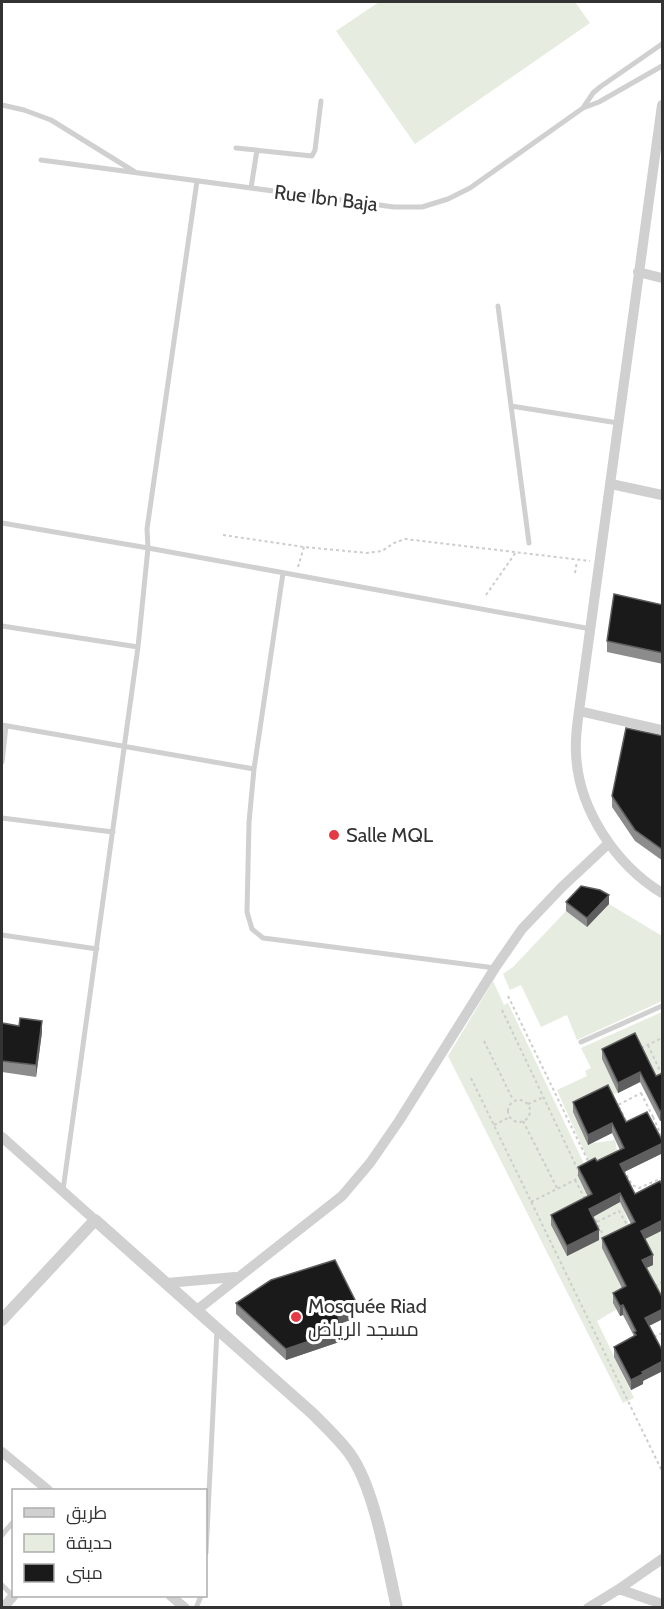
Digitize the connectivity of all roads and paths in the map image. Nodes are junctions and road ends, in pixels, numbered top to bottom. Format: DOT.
graph roads {
  1 [pos="663,44"];
  2 [pos="663,66"];
  3 [pos="321,100"];
  4 [pos="2,105"];
  5 [pos="663,105"];
  6 [pos="583,108"];
  7 [pos="236,148"];
  8 [pos="257,150"];
  9 [pos="41,160"];
  10 [pos="139,174"];
  11 [pos="197,182"];
  12 [pos="251,188"];
  13 [pos="638,272"];
  14 [pos="663,278"];
  15 [pos="498,306"];
  16 [pos="511,406"];
  17 [pos="618,423"];
  18 [pos="612,484"];
  19 [pos="663,495"];
  20 [pos="2,523"];
  21 [pos="223,536"];
  22 [pos="529,543"];
  23 [pos="304,547"];
  24 [pos="148,548"];
  25 [pos="516,552"];
  26 [pos="577,560"];
  27 [pos="600,563"];
  28 [pos="283,573"];
  29 [pos="575,573"];
  30 [pos="296,575"];
  31 [pos="486,594"];
  32 [pos="2,626"];
  33 [pos="591,629"];
  34 [pos="138,647"];
  35 [pos="579,711"];
  36 [pos="4,726"];
  37 [pos="663,730"];
  38 [pos="125,746"];
  39 [pos="2,762"];
  40 [pos="254,769"];
  41 [pos="2,818"];
  42 [pos="113,832"];
  43 [pos="609,843"];
  44 [pos="663,893"];
  45 [pos="2,935"];
  46 [pos="97,950"];
  47 [pos="495,968"];
  48 [pos="508,996"];
  49 [pos="663,1006"];
  50 [pos="502,1010"];
  51 [pos="663,1038"];
  52 [pos="484,1041"];
  53 [pos="581,1042"];
  54 [pos="648,1045"];
  55 [pos="640,1048"];
  56 [pos="663,1075"];
  57 [pos="471,1078"];
  58 [pos="645,1090"];
  59 [pos="641,1093"];
  60 [pos="544,1097"];
  61 [pos="514,1101"];
  62 [pos="528,1104"];
  63 [pos="510,1117"];
  64 [pos="653,1118"];
  65 [pos="523,1121"];
  66 [pos="494,1125"];
  67 [pos="2,1137"];
  68 [pos="663,1137"];
  69 [pos="621,1164"];
  70 [pos="590,1167"];
  71 [pos="584,1170"];
  72 [pos="580,1173"];
  73 [pos="663,1178"];
  74 [pos="575,1180"];
  75 [pos="557,1189"];
  76 [pos="63,1192"];
  77 [pos="586,1201"];
  78 [pos="531,1202"];
  79 [pos="591,1212"];
  80 [pos="95,1220"];
  81 [pos="597,1222"];
  82 [pos="629,1228"];
  83 [pos="606,1242"];
  84 [pos="235,1277"];
  85 [pos="663,1282"];
  86 [pos="167,1283"];
  87 [pos="655,1288"];
  88 [pos="197,1310"];
  89 [pos="2,1320"];
  90 [pos="217,1328"];
  91 [pos="663,1333"];
  92 [pos="654,1337"];
  93 [pos="2,1452"];
  94 [pos="663,1471"];
  95 [pos="44,1489"];
  96 [pos="12,1523"];
  97 [pos="207,1533"];
  98 [pos="2,1535"];
  99 [pos="663,1559"];
  100 [pos="619,1589"];
  101 [pos="172,1597"];
  102 [pos="663,1604"];
  103 [pos="185,1608"];
  104 [pos="398,1608"];
  105 [pos="588,1608"];
  1 -- 6 [label="lane, Rue Ibn Baja"];
  2 -- 6 [label="lane, Rue Ibn Baja"];
  3 -- 8 [label="lane"];
  4 -- 10 [label="lane"];
  5 -- 13 [label="street"];
  6 -- 12 [label="lane, Rue Ibn Baja"];
  7 -- 8 [label="lane"];
  8 -- 12 [label="lane"];
  9 -- 10 [label="lane, Rue Ibn Baja"];
  10 -- 11 [label="lane, Rue Ibn Baja"];
  11 -- 12 [label="lane, Rue Ibn Baja"];
  11 -- 24 [label="lane"];
  13 -- 14 [label="street"];
  13 -- 17 [label="street"];
  15 -- 16 [label="lane"];
  16 -- 17 [label="lane"];
  16 -- 22 [label="lane"];
  17 -- 18 [label="street"];
  18 -- 19 [label="street"];
  18 -- 27 [label="street"];
  20 -- 24 [label="lane"];
  21 -- 23 [label="path"];
  23 -- 25 [label="path"];
  23 -- 30 [label="path"];
  24 -- 28 [label="lane"];
  24 -- 34 [label="lane"];
  25 -- 26 [label="path"];
  25 -- 31 [label="path"];
  26 -- 27 [label="path"];
  26 -- 29 [label="path"];
  27 -- 33 [label="street"];
  28 -- 30 [label="lane"];
  28 -- 40 [label="lane"];
  30 -- 33 [label="lane"];
  32 -- 34 [label="lane"];
  33 -- 35 [label="street"];
  34 -- 38 [label="lane"];
  35 -- 37 [label="street"];
  35 -- 43 [label="street"];
  36 -- 38 [label="lane"];
  36 -- 39 [label="lane"];
  38 -- 40 [label="lane"];
  38 -- 42 [label="lane"];
  40 -- 47 [label="lane"];
  41 -- 42 [label="lane"];
  42 -- 46 [label="lane"];
  43 -- 44 [label="street"];
  43 -- 47 [label="street"];
  45 -- 46 [label="lane"];
  46 -- 76 [label="lane"];
  47 -- 84 [label="street"];
  48 -- 70 [label="path"];
  49 -- 53 [label="lane"];
  50 -- 60 [label="path"];
  51 -- 54 [label="path"];
  52 -- 61 [label="path"];
  54 -- 55 [label="path"];
  54 -- 56 [label="path"];
  57 -- 66 [label="path"];
  58 -- 59 [label="path"];
  59 -- 64 [label="path"];
  59 -- 64 [label="path"];
  60 -- 62 [label="path"];
  60 -- 72 [label="path"];
  61 -- 62 [label="path"];
  61 -- 63 [label="path"];
  62 -- 65 [label="path"];
  63 -- 65 [label="path"];
  63 -- 66 [label="path"];
  64 -- 68 [label="path"];
  65 -- 75 [label="path"];
  66 -- 78 [label="path"];
  67 -- 76 [label="street"];
  69 -- 73 [label="path"];
  71 -- 72 [label="path"];
  72 -- 74 [label="path"];
  74 -- 75 [label="path"];
  74 -- 77 [label="path"];
  75 -- 78 [label="path"];
  76 -- 80 [label="street"];
  78 -- 94 [label="path"];
  79 -- 81 [label="path"];
  80 -- 86 [label="street"];
  80 -- 89 [label="street"];
  81 -- 82 [label="path"];
  81 -- 83 [label="path"];
  84 -- 86 [label="street"];
  84 -- 88 [label="street"];
  85 -- 87 [label="path"];
  86 -- 88 [label="street"];
  88 -- 90 [label="street"];
  90 -- 97 [label="lane"];
  90 -- 104 [label="street"];
  91 -- 92 [label="path"];
  93 -- 95 [label="street"];
  96 -- 98 [label="lane"];
  99 -- 100 [label="street"];
  100 -- 102 [label="street"];
  100 -- 105 [label="street"];
  101 -- 103 [label="street"];
}
